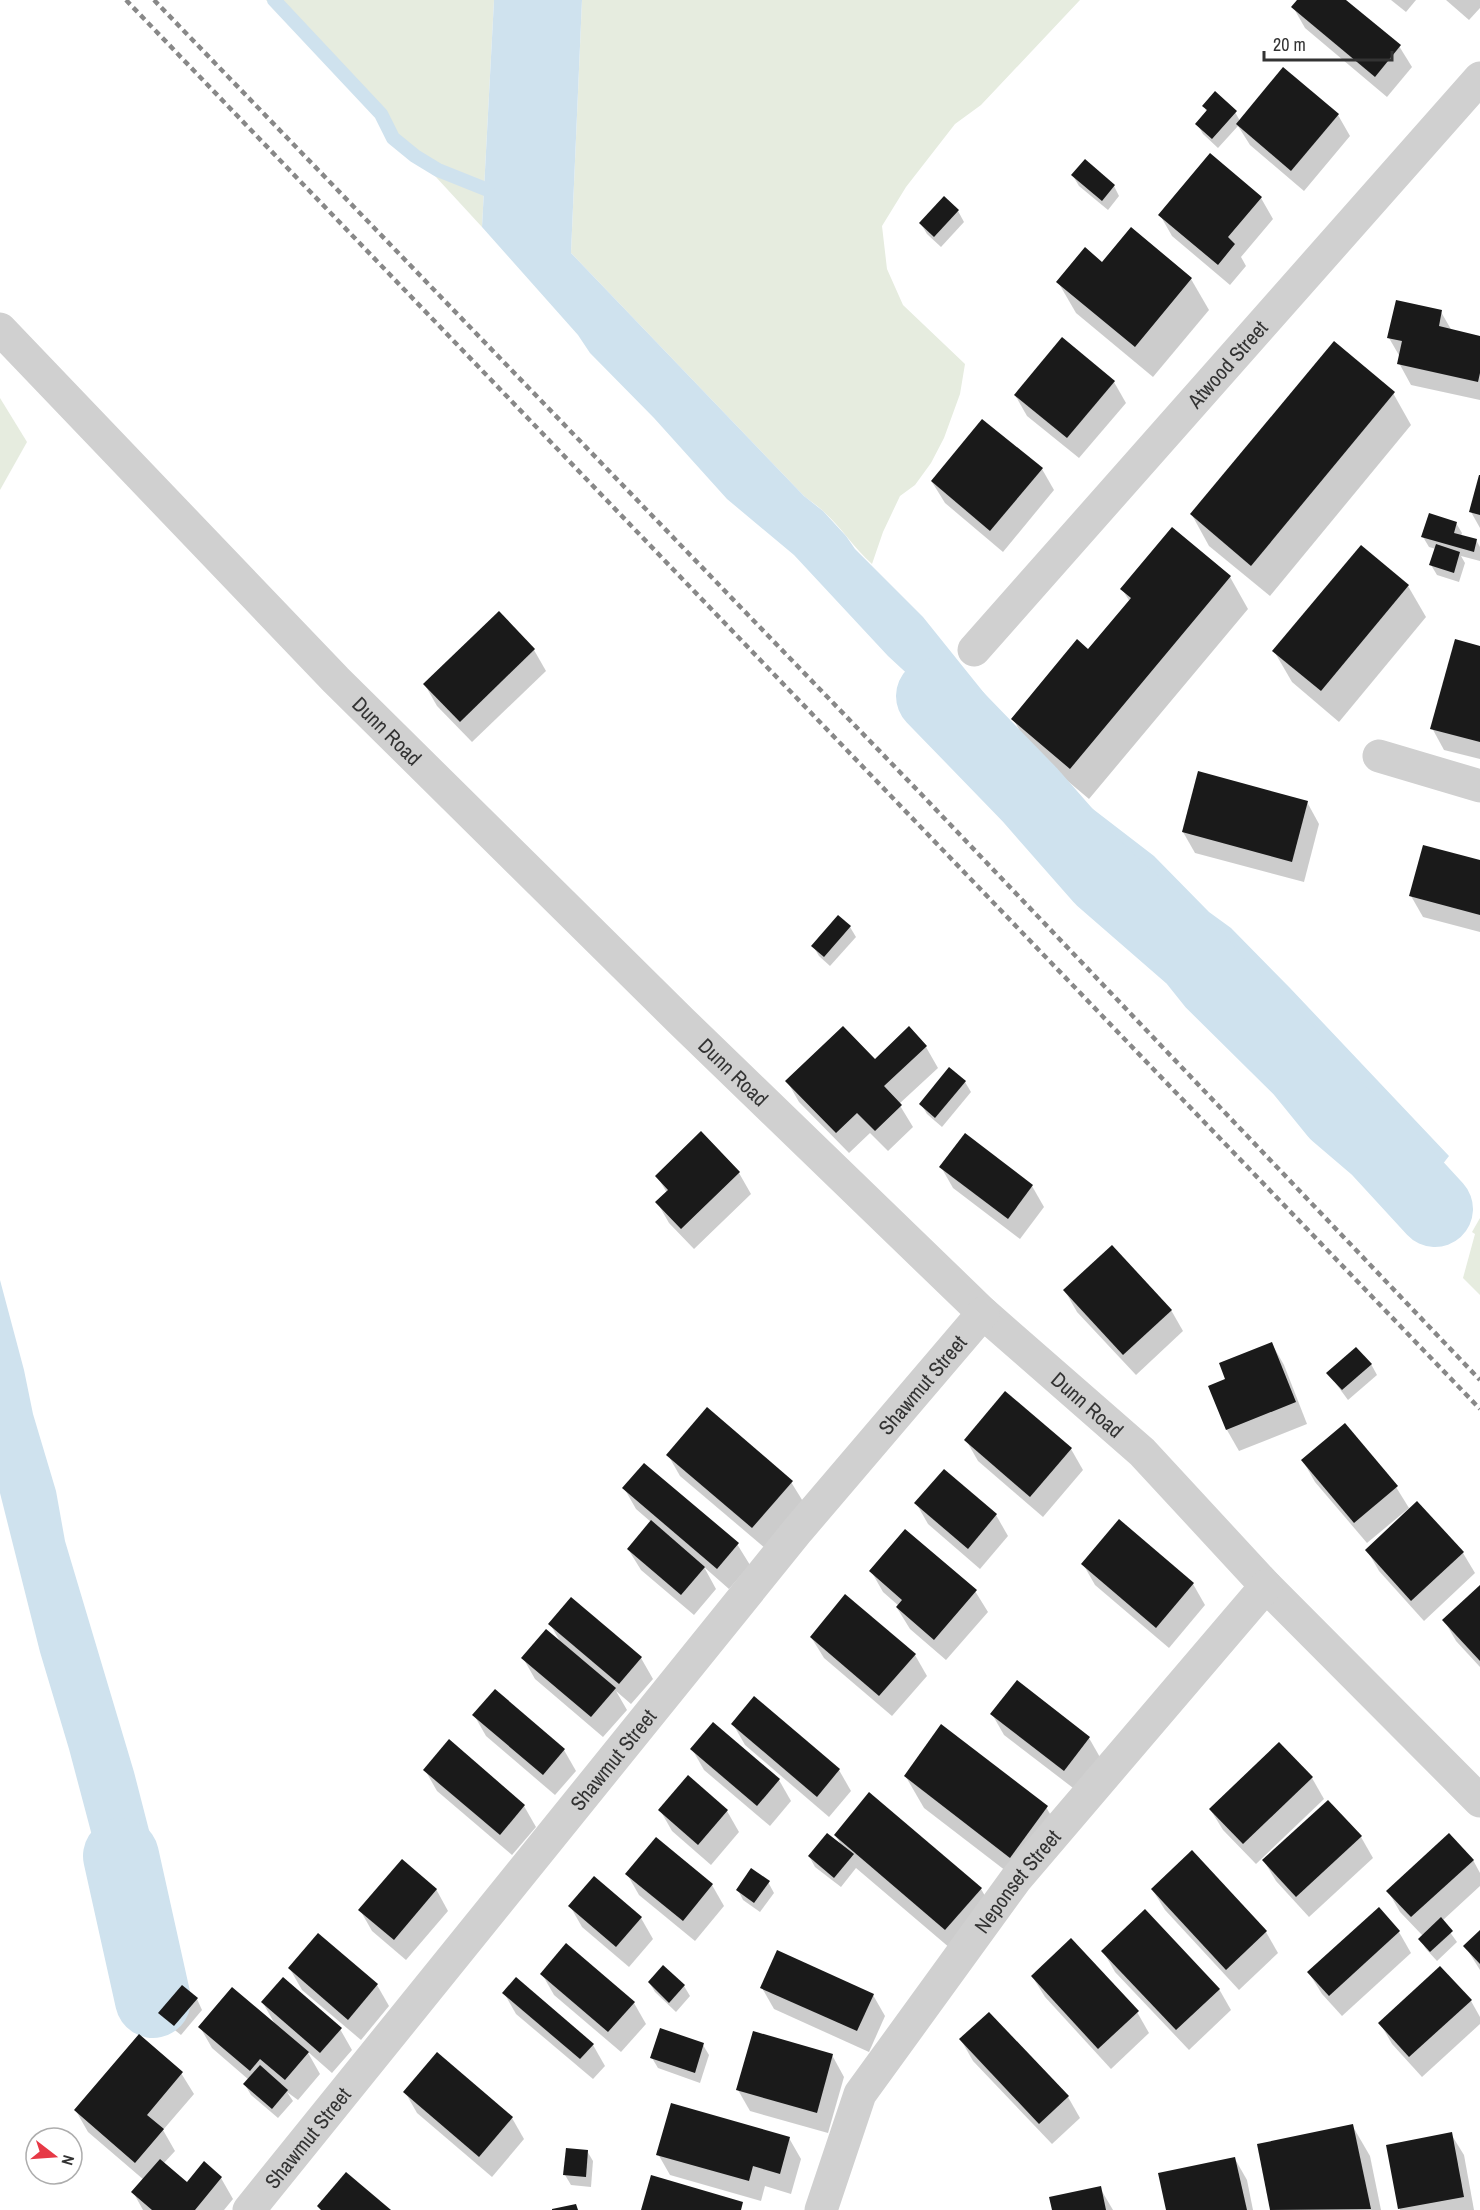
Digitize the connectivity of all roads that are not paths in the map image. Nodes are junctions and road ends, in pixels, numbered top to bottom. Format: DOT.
graph roads {
  1 [pos="1480,78"];
  2 [pos="0,329"];
  3 [pos="974,650"];
  4 [pos="1379,756"];
  5 [pos="1480,786"];
  6 [pos="983,1313"];
  7 [pos="1266,1586"];
  8 [pos="1480,1800"];
  9 [pos="249,2210"];
  10 [pos="821,2210"];
  1 -- 3 [label="street, Atwood Street"];
  2 -- 6 [label="street, Dunn Road"];
  4 -- 5 [label="street"];
  6 -- 7 [label="street, Dunn Road"];
  6 -- 9 [label="street, Shawmut Street"];
  7 -- 8 [label="street, Dunn Road"];
  7 -- 10 [label="street, Neponset Street"];
}
